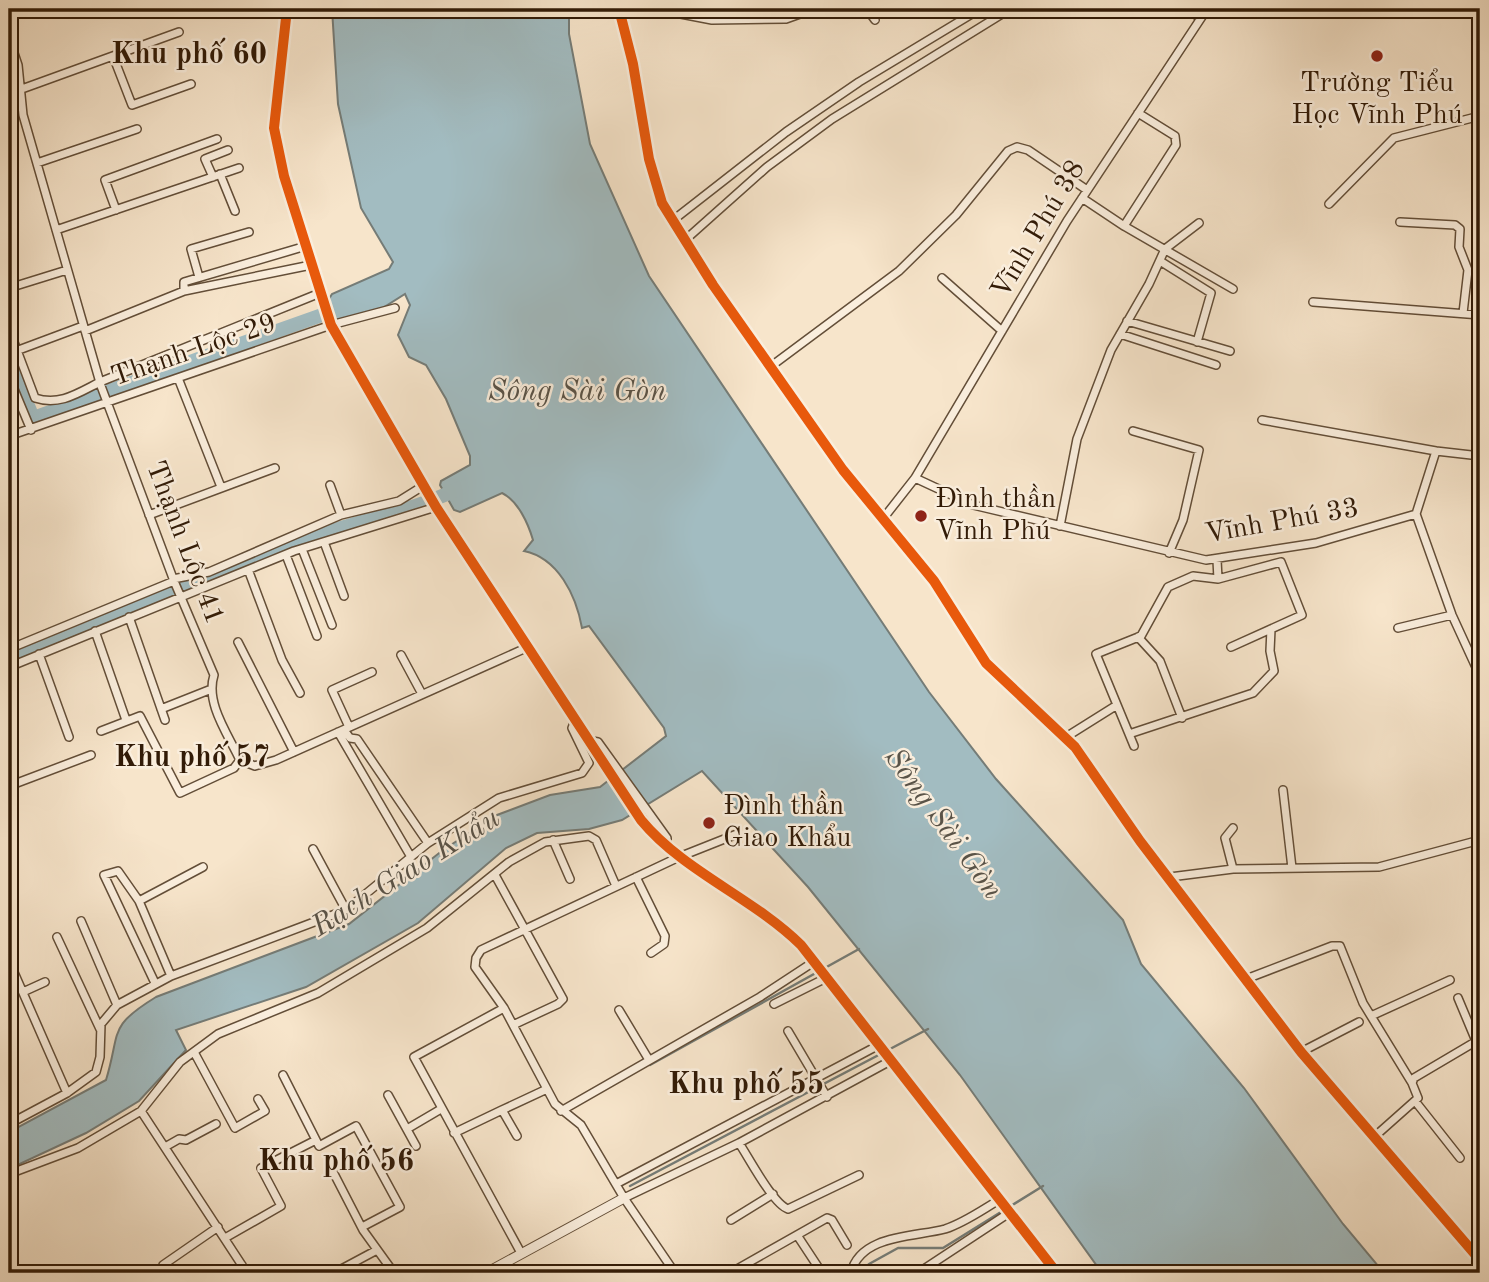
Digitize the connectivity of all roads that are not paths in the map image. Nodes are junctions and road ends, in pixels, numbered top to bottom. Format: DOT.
graph roads {
  1 [pos="286,9"];
  2 [pos="814,9"];
  3 [pos="867,9"];
  4 [pos="980,9"];
  5 [pos="1010,9"];
  6 [pos="1187,9"];
  7 [pos="1207,9"];
  8 [pos="619,11"];
  9 [pos="1200,18"];
  10 [pos="875,20"];
  11 [pos="179,32"];
  12 [pos="9,38"];
  13 [pos="113,56"];
  14 [pos="191,84"];
  15 [pos="19,90"];
  16 [pos="1138,113"];
  17 [pos="1480,116"];
  18 [pos="137,129"];
  19 [pos="217,139"];
  20 [pos="228,150"];
  21 [pos="37,163"];
  22 [pos="239,168"];
  23 [pos="216,176"];
  24 [pos="1087,190"];
  25 [pos="1082,198"];
  26 [pos="1329,204"];
  27 [pos="116,210"];
  28 [pos="236,211"];
  29 [pos="671,221"];
  30 [pos="1400,222"];
  31 [pos="1199,223"];
  32 [pos="1124,226"];
  33 [pos="56,230"];
  34 [pos="249,232"];
  35 [pos="684,241"];
  36 [pos="306,246"];
  37 [pos="1165,250"];
  38 [pos="1160,261"];
  39 [pos="311,265"];
  40 [pos="67,270"];
  41 [pos="198,277"];
  42 [pos="942,278"];
  43 [pos="9,288"];
  44 [pos="1233,289"];
  45 [pos="184,291"];
  46 [pos="320,295"];
  47 [pos="1313,302"];
  48 [pos="395,308"];
  49 [pos="1463,313"];
  50 [pos="1480,315"];
  51 [pos="1127,321"];
  52 [pos="331,325"];
  53 [pos="9,329"];
  54 [pos="84,329"];
  55 [pos="1002,331"];
  56 [pos="1120,334"];
  57 [pos="1197,342"];
  58 [pos="16,351"];
  59 [pos="1230,351"];
  60 [pos="1216,365"];
  61 [pos="770,367"];
  62 [pos="9,377"];
  63 [pos="178,379"];
  64 [pos="101,384"];
  65 [pos="107,403"];
  66 [pos="1262,420"];
  67 [pos="31,429"];
  68 [pos="1133,431"];
  69 [pos="9,436"];
  70 [pos="1436,451"];
  71 [pos="1480,456"];
  72 [pos="275,468"];
  73 [pos="915,478"];
  74 [pos="330,485"];
  75 [pos="221,487"];
  76 [pos="424,488"];
  77 [pos="436,507"];
  78 [pos="1416,514"];
  79 [pos="149,515"];
  80 [pos="341,515"];
  81 [pos="882,520"];
  82 [pos="1060,526"];
  83 [pos="324,542"];
  84 [pos="302,549"];
  85 [pos="1169,553"];
  86 [pos="286,555"];
  87 [pos="1217,562"];
  88 [pos="249,572"];
  89 [pos="1218,578"];
  90 [pos="173,580"];
  91 [pos="344,596"];
  92 [pos="181,598"];
  93 [pos="1452,615"];
  94 [pos="129,617"];
  95 [pos="332,625"];
  96 [pos="1398,628"];
  97 [pos="1271,629"];
  98 [pos="95,631"];
  99 [pos="317,636"];
  100 [pos="1138,637"];
  101 [pos="238,642"];
  102 [pos="526,648"];
  103 [pos="1231,648"];
  104 [pos="9,649"];
  105 [pos="39,654"];
  106 [pos="401,656"];
  107 [pos="9,667"];
  108 [pos="372,672"];
  109 [pos="1480,676"];
  110 [pos="209,690"];
  111 [pos="300,694"];
  112 [pos="422,694"];
  113 [pos="1117,705"];
  114 [pos="161,709"];
  115 [pos="576,718"];
  116 [pos="1182,718"];
  117 [pos="126,720"];
  118 [pos="165,720"];
  119 [pos="344,730"];
  120 [pos="101,731"];
  121 [pos="1129,734"];
  122 [pos="69,737"];
  123 [pos="1066,737"];
  124 [pos="592,741"];
  125 [pos="1135,746"];
  126 [pos="295,752"];
  127 [pos="91,755"];
  128 [pos="240,760"];
  129 [pos="9,786"];
  130 [pos="1283,790"];
  131 [pos="1233,828"];
  132 [pos="737,834"];
  133 [pos="553,840"];
  134 [pos="1480,840"];
  135 [pos="428,843"];
  136 [pos="667,846"];
  137 [pos="313,849"];
  138 [pos="411,857"];
  139 [pos="679,857"];
  140 [pos="203,867"];
  141 [pos="1292,868"];
  142 [pos="1234,869"];
  143 [pos="495,875"];
  144 [pos="636,877"];
  145 [pos="570,879"];
  146 [pos="1171,880"];
  147 [pos="616,886"];
  148 [pos="138,901"];
  149 [pos="346,910"];
  150 [pos="81,921"];
  151 [pos="526,931"];
  152 [pos="57,937"];
  153 [pos="651,953"];
  154 [pos="9,961"];
  155 [pos="816,964"];
  156 [pos="171,976"];
  157 [pos="825,976"];
  158 [pos="1246,979"];
  159 [pos="1450,980"];
  160 [pos="45,982"];
  161 [pos="155,983"];
  162 [pos="23,992"];
  163 [pos="1458,998"];
  164 [pos="774,1003"];
  165 [pos="117,1005"];
  166 [pos="504,1008"];
  167 [pos="619,1010"];
  168 [pos="1371,1016"];
  169 [pos="1359,1022"];
  170 [pos="513,1025"];
  171 [pos="100,1030"];
  172 [pos="788,1031"];
  173 [pos="1478,1040"];
  174 [pos="880,1046"];
  175 [pos="194,1052"];
  176 [pos="1301,1052"];
  177 [pos="890,1058"];
  178 [pos="649,1059"];
  179 [pos="282,1076"];
  180 [pos="817,1080"];
  181 [pos="1412,1083"];
  182 [pos="547,1089"];
  183 [pos="67,1093"];
  184 [pos="825,1094"];
  185 [pos="388,1095"];
  186 [pos="258,1099"];
  187 [pos="1415,1101"];
  188 [pos="441,1109"];
  189 [pos="502,1110"];
  190 [pos="141,1111"];
  191 [pos="561,1111"];
  192 [pos="9,1124"];
  193 [pos="216,1124"];
  194 [pos="407,1129"];
  195 [pos="454,1133"];
  196 [pos="517,1136"];
  197 [pos="1373,1138"];
  198 [pos="316,1140"];
  199 [pos="739,1143"];
  200 [pos="167,1146"];
  201 [pos="416,1146"];
  202 [pos="1460,1158"];
  203 [pos="329,1164"];
  204 [pos="9,1174"];
  205 [pos="859,1175"];
  206 [pos="616,1184"];
  207 [pos="773,1194"];
  208 [pos="624,1198"];
  209 [pos="1001,1202"];
  210 [pos="1009,1213"];
  211 [pos="731,1220"];
  212 [pos="218,1227"];
  213 [pos="362,1227"];
  214 [pos="797,1235"];
  215 [pos="225,1238"];
  216 [pos="847,1245"];
  217 [pos="377,1250"];
  218 [pos="521,1253"];
  219 [pos="1480,1260"];
  220 [pos="242,1265"];
  221 [pos="157,1273"];
  222 [pos="228,1273"];
  223 [pos="247,1273"];
  224 [pos="334,1273"];
  225 [pos="394,1273"];
  226 [pos="486,1273"];
  227 [pos="675,1273"];
  228 [pos="730,1273"];
  229 [pos="822,1273"];
  230 [pos="851,1273"];
  231 [pos="918,1273"];
  232 [pos="1057,1273"];
  1 -- 36 [label="street"];
  2 -- 8 [label="street"];
  3 -- 10 [label="street"];
  4 -- 29 [label="street"];
  5 -- 35 [label="street"];
  6 -- 9 [label="street"];
  7 -- 9 [label="street, Vĩnh Phú 38"];
  8 -- 29 [label="street"];
  9 -- 16 [label="street, Vĩnh Phú 38"];
  11 -- 13 [label="street"];
  12 -- 15 [label="street, Thạnh Lộc 41"];
  13 -- 14 [label="street"];
  13 -- 15 [label="street"];
  15 -- 21 [label="street, Thạnh Lộc 41"];
  16 -- 24 [label="street, Vĩnh Phú 38"];
  16 -- 32 [label="street"];
  17 -- 26 [label="street"];
  18 -- 21 [label="street"];
  19 -- 27 [label="street"];
  20 -- 23 [label="street"];
  21 -- 33 [label="street, Thạnh Lộc 41"];
  22 -- 23 [label="street"];
  23 -- 27 [label="street"];
  23 -- 28 [label="street"];
  24 -- 25 [label="street, Vĩnh Phú 38"];
  24 -- 61 [label="street"];
  25 -- 32 [label="street"];
  25 -- 55 [label="street, Vĩnh Phú 38"];
  27 -- 33 [label="street"];
  29 -- 35 [label="street"];
  30 -- 49 [label="street"];
  31 -- 37 [label="street"];
  32 -- 37 [label="street"];
  33 -- 40 [label="street, Thạnh Lộc 41"];
  34 -- 41 [label="street"];
  35 -- 61 [label="street"];
  36 -- 39 [label="street"];
  36 -- 41 [label="street"];
  37 -- 38 [label="street"];
  37 -- 44 [label="street"];
  38 -- 51 [label="street"];
  38 -- 57 [label="street"];
  39 -- 45 [label="street"];
  39 -- 46 [label="street"];
  40 -- 43 [label="street"];
  40 -- 54 [label="street, Thạnh Lộc 41"];
  41 -- 45 [label="street"];
  42 -- 55 [label="street"];
  45 -- 54 [label="street"];
  46 -- 52 [label="street"];
  46 -- 64 [label="street"];
  47 -- 49 [label="street"];
  48 -- 52 [label="street, Thạnh Lộc 29"];
  49 -- 50 [label="street"];
  51 -- 56 [label="street"];
  51 -- 57 [label="street"];
  52 -- 63 [label="street, Thạnh Lộc 29"];
  52 -- 76 [label="street"];
  53 -- 58 [label="street"];
  54 -- 58 [label="street"];
  54 -- 64 [label="street, Thạnh Lộc 41"];
  55 -- 73 [label="street, Vĩnh Phú 38"];
  56 -- 60 [label="street"];
  56 -- 82 [label="street"];
  57 -- 59 [label="street"];
  58 -- 64 [label="street"];
  61 -- 81 [label="street"];
  62 -- 67 [label="street"];
  63 -- 65 [label="street, Thạnh Lộc 29"];
  63 -- 75 [label="street"];
  64 -- 65 [label="street, Thạnh Lộc 41"];
  65 -- 67 [label="street, Thạnh Lộc 29"];
  65 -- 79 [label="street, Thạnh Lộc 41"];
  66 -- 70 [label="street"];
  67 -- 69 [label="street, Thạnh Lộc 29"];
  68 -- 85 [label="street"];
  70 -- 71 [label="street"];
  70 -- 78 [label="street"];
  72 -- 75 [label="street"];
  73 -- 81 [label="street, Vĩnh Phú 38"];
  73 -- 82 [label="street, Vĩnh Phú 33"];
  74 -- 80 [label="street"];
  75 -- 79 [label="street"];
  76 -- 77 [label="street"];
  76 -- 80 [label="street"];
  77 -- 83 [label="street"];
  77 -- 102 [label="street"];
  78 -- 87 [label="street, Vĩnh Phú 33"];
  78 -- 93 [label="street"];
  79 -- 90 [label="street, Thạnh Lộc 41"];
  80 -- 90 [label="street"];
  81 -- 123 [label="street"];
  82 -- 85 [label="street, Vĩnh Phú 33"];
  83 -- 84 [label="street"];
  83 -- 91 [label="street"];
  84 -- 86 [label="street"];
  84 -- 95 [label="street"];
  85 -- 87 [label="street, Vĩnh Phú 33"];
  86 -- 88 [label="street"];
  86 -- 99 [label="street"];
  87 -- 89 [label="street"];
  88 -- 92 [label="street"];
  88 -- 111 [label="street"];
  89 -- 97 [label="street"];
  89 -- 100 [label="street"];
  90 -- 92 [label="street, Thạnh Lộc 41"];
  90 -- 104 [label="street"];
  92 -- 94 [label="street"];
  92 -- 110 [label="street, Thạnh Lộc 41"];
  93 -- 96 [label="street"];
  93 -- 109 [label="street"];
  94 -- 98 [label="street"];
  94 -- 114 [label="street"];
  97 -- 103 [label="street"];
  97 -- 116 [label="street"];
  98 -- 105 [label="street"];
  98 -- 117 [label="street"];
  100 -- 113 [label="street"];
  100 -- 116 [label="street"];
  101 -- 126 [label="street"];
  102 -- 112 [label="street"];
  102 -- 115 [label="street"];
  105 -- 107 [label="street"];
  105 -- 122 [label="street"];
  106 -- 112 [label="street"];
  108 -- 119 [label="street"];
  110 -- 114 [label="street"];
  110 -- 128 [label="street, Thạnh Lộc 41"];
  112 -- 119 [label="street"];
  113 -- 121 [label="street"];
  113 -- 123 [label="street"];
  114 -- 118 [label="street"];
  115 -- 124 [label="street"];
  115 -- 135 [label="street"];
  116 -- 121 [label="street"];
  117 -- 120 [label="street"];
  117 -- 128 [label="street"];
  119 -- 126 [label="street"];
  119 -- 135 [label="street"];
  119 -- 138 [label="street"];
  121 -- 125 [label="street"];
  123 -- 146 [label="street"];
  124 -- 136 [label="street"];
  124 -- 136 [label="street"];
  126 -- 128 [label="street"];
  127 -- 129 [label="street"];
  130 -- 141 [label="street"];
  131 -- 142 [label="street"];
  132 -- 139 [label="street"];
  133 -- 143 [label="street"];
  133 -- 145 [label="street"];
  133 -- 147 [label="street"];
  134 -- 141 [label="street"];
  135 -- 138 [label="street"];
  136 -- 139 [label="street"];
  137 -- 149 [label="street"];
  138 -- 149 [label="street"];
  139 -- 144 [label="street"];
  139 -- 155 [label="street"];
  140 -- 148 [label="street"];
  141 -- 142 [label="street"];
  142 -- 146 [label="street"];
  143 -- 151 [label="street"];
  143 -- 175 [label="street"];
  144 -- 147 [label="street"];
  144 -- 153 [label="street"];
  146 -- 158 [label="street"];
  147 -- 151 [label="street"];
  148 -- 156 [label="street"];
  148 -- 161 [label="street"];
  149 -- 156 [label="street"];
  150 -- 165 [label="street"];
  151 -- 166 [label="street"];
  151 -- 170 [label="street"];
  152 -- 171 [label="street"];
  154 -- 162 [label="street"];
  155 -- 157 [label="street"];
  155 -- 178 [label="street"];
  156 -- 161 [label="street"];
  157 -- 164 [label="street"];
  157 -- 174 [label="street"];
  158 -- 168 [label="street"];
  158 -- 176 [label="street"];
  159 -- 168 [label="street"];
  160 -- 162 [label="street"];
  161 -- 165 [label="street"];
  162 -- 183 [label="street"];
  163 -- 173 [label="street"];
  165 -- 171 [label="street"];
  166 -- 170 [label="street"];
  166 -- 188 [label="street"];
  167 -- 178 [label="street"];
  168 -- 181 [label="street"];
  169 -- 176 [label="street"];
  170 -- 182 [label="street"];
  171 -- 183 [label="street"];
  172 -- 180 [label="street"];
  173 -- 181 [label="street"];
  174 -- 177 [label="street"];
  174 -- 180 [label="street"];
  175 -- 186 [label="street"];
  175 -- 190 [label="street"];
  176 -- 197 [label="street"];
  177 -- 184 [label="street"];
  177 -- 209 [label="street"];
  178 -- 191 [label="street"];
  179 -- 198 [label="street"];
  180 -- 184 [label="street"];
  180 -- 206 [label="street"];
  181 -- 187 [label="street"];
  182 -- 189 [label="street"];
  182 -- 191 [label="street"];
  183 -- 192 [label="street"];
  184 -- 199 [label="street"];
  185 -- 194 [label="street"];
  187 -- 197 [label="street"];
  187 -- 202 [label="street"];
  188 -- 194 [label="street"];
  188 -- 195 [label="street"];
  189 -- 195 [label="street"];
  189 -- 196 [label="street"];
  190 -- 200 [label="street"];
  190 -- 204 [label="street"];
  191 -- 206 [label="street"];
  193 -- 200 [label="street"];
  194 -- 201 [label="street"];
  195 -- 218 [label="street"];
  197 -- 219 [label="street"];
  198 -- 213 [label="street"];
  198 -- 215 [label="street"];
  199 -- 207 [label="street"];
  199 -- 208 [label="street"];
  200 -- 212 [label="street"];
  203 -- 213 [label="street"];
  205 -- 207 [label="street"];
  206 -- 208 [label="street"];
  207 -- 211 [label="street"];
  208 -- 218 [label="street"];
  208 -- 227 [label="street"];
  209 -- 210 [label="street"];
  209 -- 230 [label="street"];
  210 -- 231 [label="street"];
  210 -- 232 [label="street"];
  212 -- 215 [label="street"];
  212 -- 221 [label="street"];
  213 -- 217 [label="street"];
  214 -- 216 [label="street"];
  214 -- 228 [label="street"];
  214 -- 229 [label="street"];
  215 -- 220 [label="street"];
  217 -- 224 [label="street"];
  217 -- 225 [label="street"];
  218 -- 226 [label="street"];
  220 -- 222 [label="street"];
  220 -- 223 [label="street"];
}
